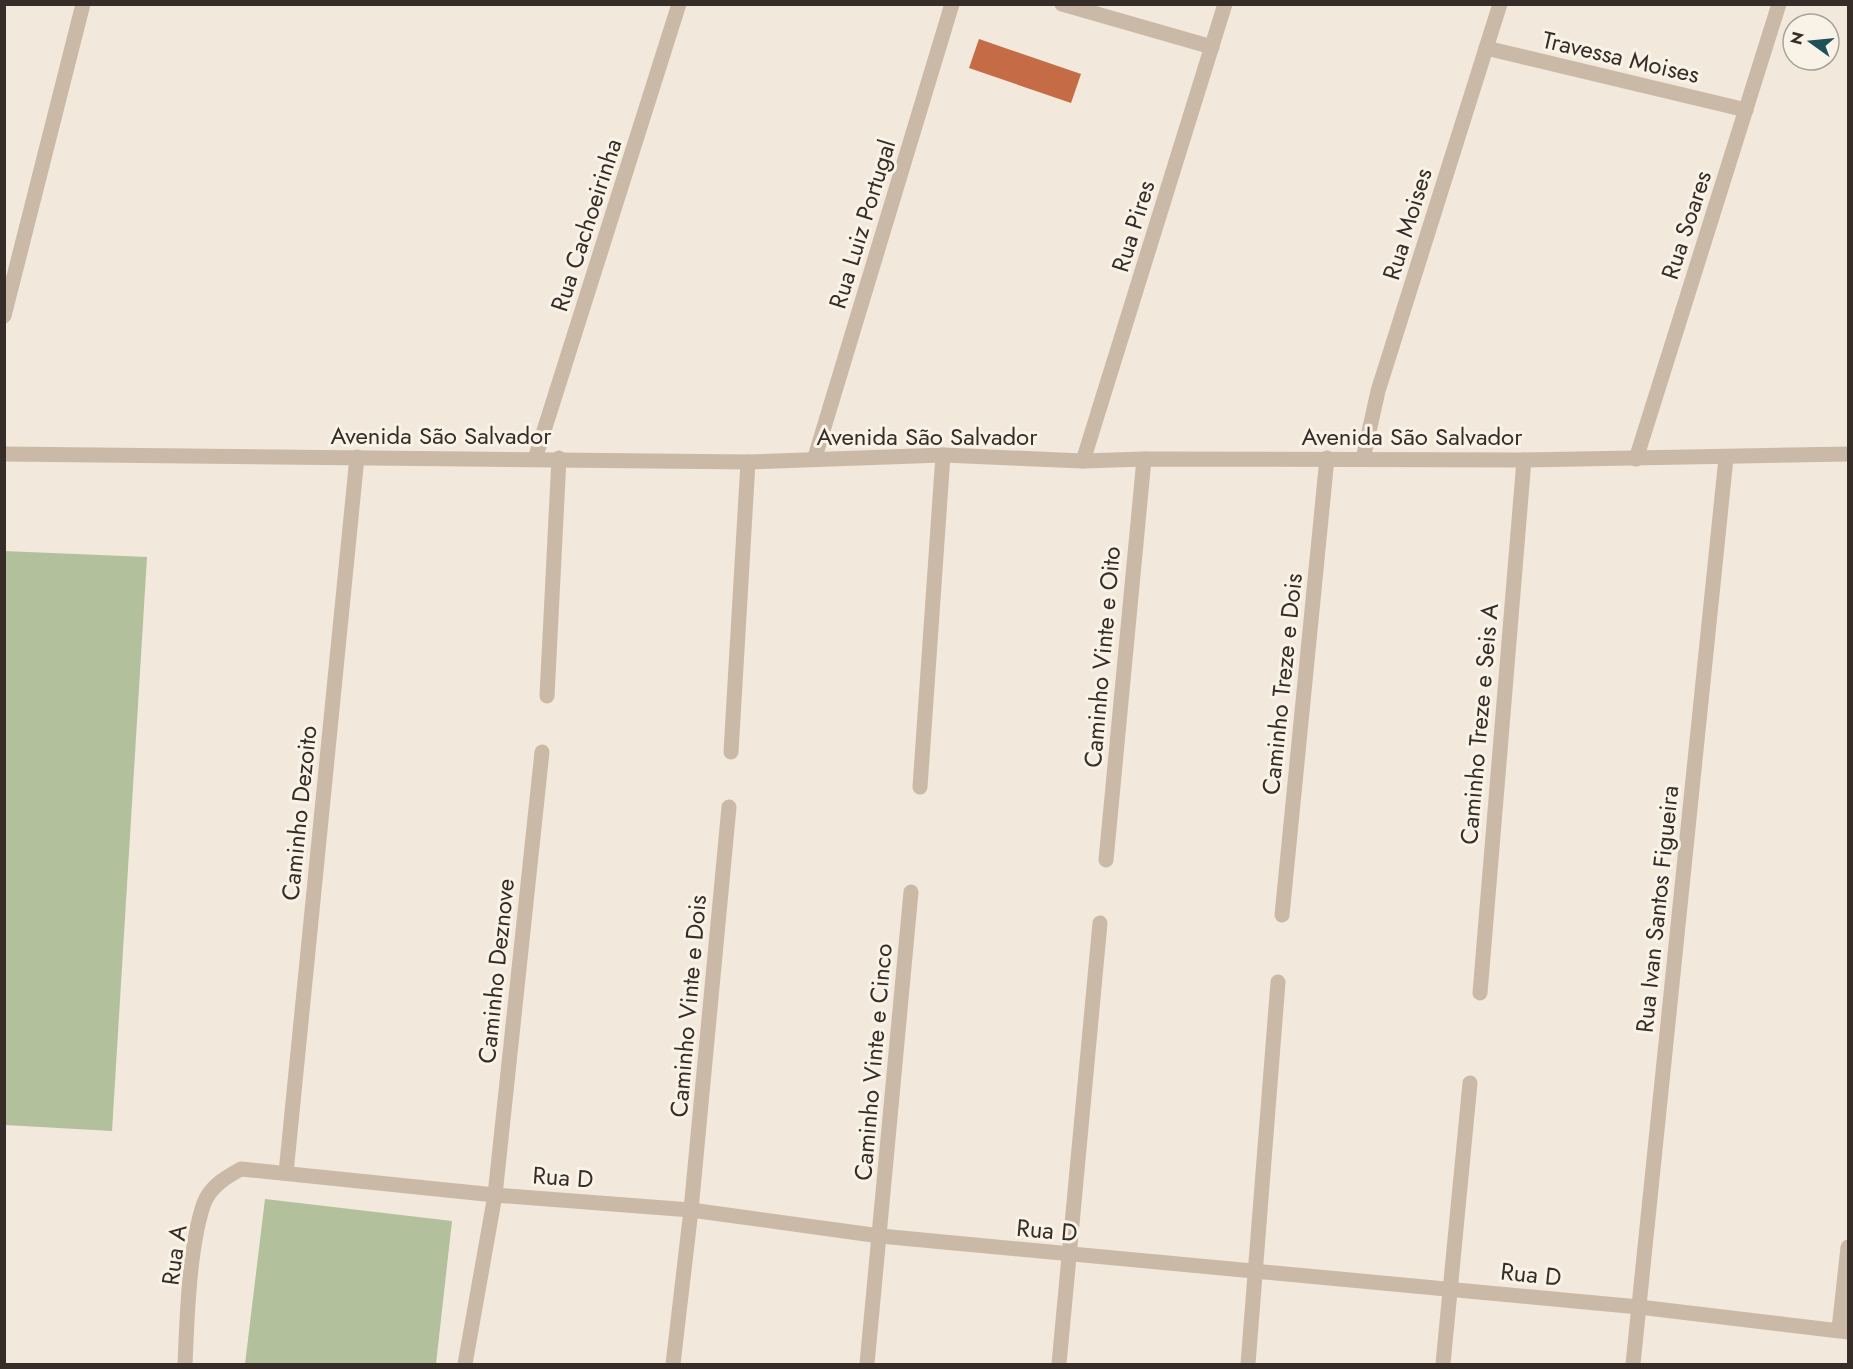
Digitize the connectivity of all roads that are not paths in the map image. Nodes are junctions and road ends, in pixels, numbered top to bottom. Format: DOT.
graph roads {
  1 [pos="83,4"];
  2 [pos="679,4"];
  3 [pos="952,4"];
  4 [pos="1062,4"];
  5 [pos="1225,4"];
  6 [pos="1500,4"];
  7 [pos="1779,4"];
  8 [pos="1212,47"];
  9 [pos="1486,48"];
  10 [pos="1746,110"];
  11 [pos="4,316"];
  12 [pos="4,454"];
  13 [pos="1848,454"];
  14 [pos="944,455"];
  15 [pos="357,457"];
  16 [pos="815,457"];
  17 [pos="560,458"];
  18 [pos="1327,458"];
  19 [pos="1726,458"];
  20 [pos="535,459"];
  21 [pos="1144,459"];
  22 [pos="1363,459"];
  23 [pos="1524,459"];
  24 [pos="1636,459"];
  25 [pos="1083,461"];
  26 [pos="748,462"];
  27 [pos="547,696"];
  28 [pos="542,752"];
  29 [pos="731,752"];
  30 [pos="920,787"];
  31 [pos="729,807"];
  32 [pos="1106,860"];
  33 [pos="911,892"];
  34 [pos="1282,915"];
  35 [pos="1100,923"];
  36 [pos="1278,982"];
  37 [pos="1480,993"];
  38 [pos="1470,1083"];
  39 [pos="241,1169"];
  40 [pos="286,1173"];
  41 [pos="495,1195"];
  42 [pos="692,1210"];
  43 [pos="880,1236"];
  44 [pos="1848,1247"];
  45 [pos="1071,1255"];
  46 [pos="1257,1270"];
  47 [pos="1451,1289"];
  48 [pos="1639,1307"];
  49 [pos="1844,1330"];
  50 [pos="185,1365"];
  51 [pos="465,1365"];
  52 [pos="673,1365"];
  53 [pos="867,1365"];
  54 [pos="1059,1365"];
  55 [pos="1248,1365"];
  56 [pos="1443,1365"];
  57 [pos="1634,1365"];
  1 -- 11 [label="street"];
  2 -- 20 [label="street, Rua Cachoeirinha"];
  3 -- 16 [label="street, Rua Luiz Portugal"];
  4 -- 8 [label="street"];
  5 -- 8 [label="street, Rua Pires"];
  6 -- 9 [label="street, Rua Moises"];
  7 -- 10 [label="street, Rua Soares"];
  8 -- 25 [label="street, Rua Pires"];
  9 -- 10 [label="street, Travessa Moises"];
  9 -- 22 [label="street, Rua Moises"];
  10 -- 24 [label="street, Rua Soares"];
  12 -- 15 [label="street, Avenida São Salvador"];
  13 -- 19 [label="street, Avenida São Salvador"];
  14 -- 16 [label="street, Avenida São Salvador"];
  14 -- 25 [label="street, Avenida São Salvador"];
  14 -- 30 [label="street"];
  15 -- 20 [label="street, Avenida São Salvador"];
  15 -- 40 [label="street, Caminho Dezoito"];
  16 -- 26 [label="street, Avenida São Salvador"];
  17 -- 20 [label="street, Avenida São Salvador"];
  17 -- 26 [label="street, Avenida São Salvador"];
  17 -- 27 [label="street"];
  18 -- 21 [label="street, Avenida São Salvador"];
  18 -- 22 [label="street, Avenida São Salvador"];
  18 -- 34 [label="street, Caminho Treze e Dois"];
  19 -- 24 [label="street, Avenida São Salvador"];
  19 -- 48 [label="street, Rua Ivan Santos Figueira"];
  21 -- 25 [label="street, Avenida São Salvador"];
  21 -- 32 [label="street, Caminho Vinte e Oito"];
  22 -- 23 [label="street, Avenida São Salvador"];
  23 -- 24 [label="street, Avenida São Salvador"];
  23 -- 37 [label="street, Caminho Treze e Seis A"];
  26 -- 29 [label="street"];
  28 -- 41 [label="street, Caminho Deznove"];
  31 -- 42 [label="street, Caminho Vinte e Dois"];
  33 -- 43 [label="street, Caminho Vinte e Cinco"];
  35 -- 45 [label="street"];
  36 -- 46 [label="street"];
  38 -- 47 [label="street"];
  39 -- 40 [label="street, Rua D"];
  39 -- 50 [label="street, Rua A"];
  40 -- 41 [label="street, Rua D"];
  41 -- 42 [label="street, Rua D"];
  41 -- 51 [label="street, Caminho Deznove"];
  42 -- 43 [label="street, Rua D"];
  42 -- 52 [label="street, Caminho Vinte e Dois"];
  43 -- 45 [label="street, Rua D"];
  43 -- 53 [label="street, Caminho Vinte e Cinco"];
  44 -- 49 [label="street"];
  45 -- 46 [label="street, Rua D"];
  45 -- 54 [label="street"];
  46 -- 47 [label="street, Rua D"];
  46 -- 55 [label="street"];
  47 -- 48 [label="street, Rua D"];
  47 -- 56 [label="street"];
  48 -- 49 [label="street, Rua D"];
  48 -- 57 [label="street, Rua Ivan Santos Figueira"];
}
